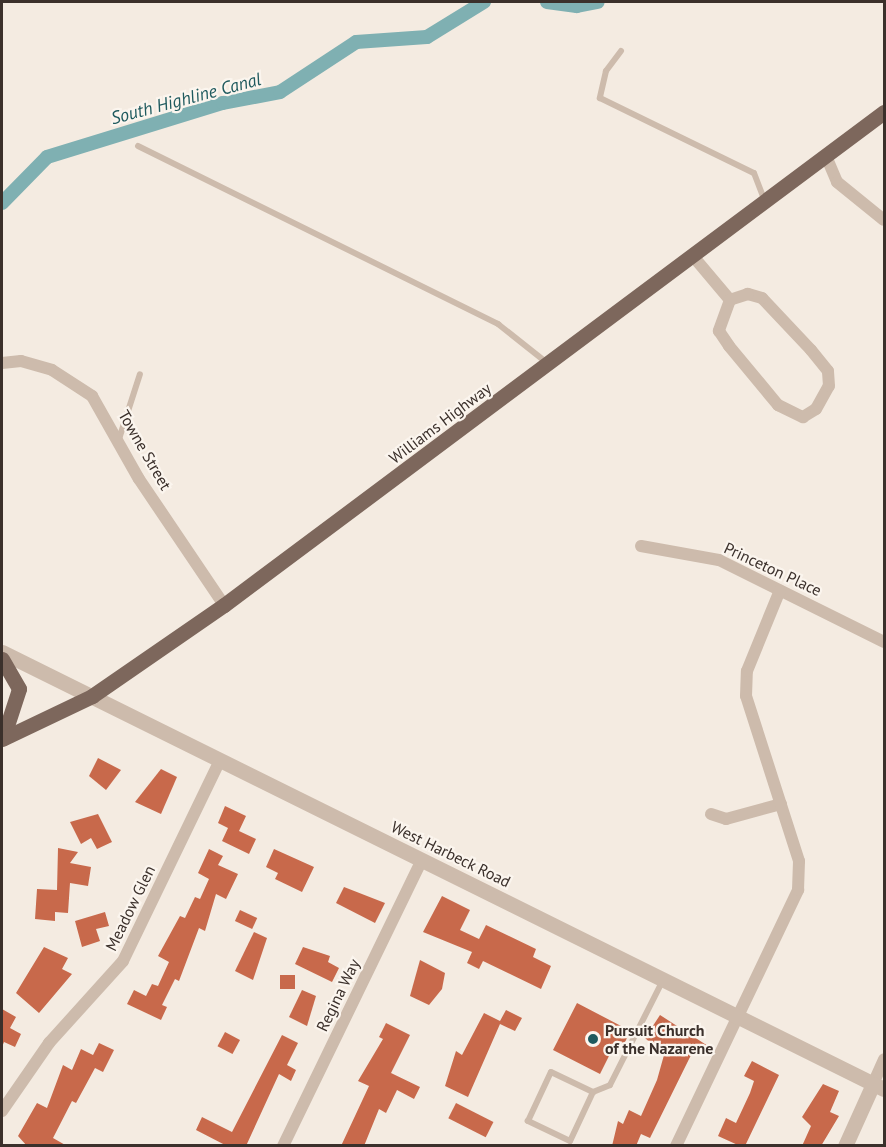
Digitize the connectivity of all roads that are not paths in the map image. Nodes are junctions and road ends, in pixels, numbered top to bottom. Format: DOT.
graph roads {
  1 [pos="621,51"];
  2 [pos="885,112"];
  3 [pos="138,146"];
  4 [pos="826,156"];
  5 [pos="765,202"];
  6 [pos="885,220"];
  7 [pos="692,255"];
  8 [pos="730,300"];
  9 [pos="2,363"];
  10 [pos="549,364"];
  11 [pos="140,374"];
  12 [pos="118,439"];
  13 [pos="641,546"];
  14 [pos="780,590"];
  15 [pos="224,605"];
  16 [pos="885,642"];
  17 [pos="2,652"];
  18 [pos="2,659"];
  19 [pos="92,696"];
  20 [pos="2,739"];
  21 [pos="220,760"];
  22 [pos="781,804"];
  23 [pos="711,814"];
  24 [pos="422,860"];
  25 [pos="664,980"];
  26 [pos="737,1015"];
  27 [pos="885,1059"];
  28 [pos="879,1086"];
  29 [pos="593,1092"];
  30 [pos="2,1111"];
  31 [pos="283,1146"];
  32 [pos="676,1146"];
  33 [pos="845,1146"];
  1 -- 5 [label="lane"];
  2 -- 4 [label="main road, Williams Highway"];
  3 -- 10 [label="lane"];
  4 -- 5 [label="main road, Williams Highway"];
  4 -- 6 [label="street"];
  5 -- 7 [label="main road, Williams Highway"];
  7 -- 8 [label="street"];
  7 -- 10 [label="main road, Williams Highway"];
  8 -- 8 [label="street"];
  9 -- 12 [label="street, Towne Street"];
  10 -- 15 [label="main road, Williams Highway"];
  11 -- 12 [label="lane"];
  12 -- 15 [label="street, Towne Street"];
  13 -- 14 [label="street, Princeton Place"];
  14 -- 16 [label="street, Princeton Place"];
  14 -- 22 [label="street"];
  15 -- 19 [label="main road, Williams Highway"];
  17 -- 19 [label="street, West Harbeck Road"];
  18 -- 20 [label="main road"];
  19 -- 20 [label="main road, Williams Highway"];
  19 -- 21 [label="street, West Harbeck Road"];
  21 -- 24 [label="street, West Harbeck Road"];
  21 -- 30 [label="street, Meadow Glen"];
  22 -- 23 [label="street"];
  22 -- 26 [label="street"];
  24 -- 25 [label="street, West Harbeck Road"];
  24 -- 31 [label="street, Regina Way"];
  25 -- 26 [label="street, West Harbeck Road"];
  25 -- 29 [label="lane"];
  26 -- 28 [label="street, West Harbeck Road"];
  26 -- 32 [label="street"];
  27 -- 28 [label="street"];
  28 -- 33 [label="street"];
  29 -- 29 [label="lane"];
}
